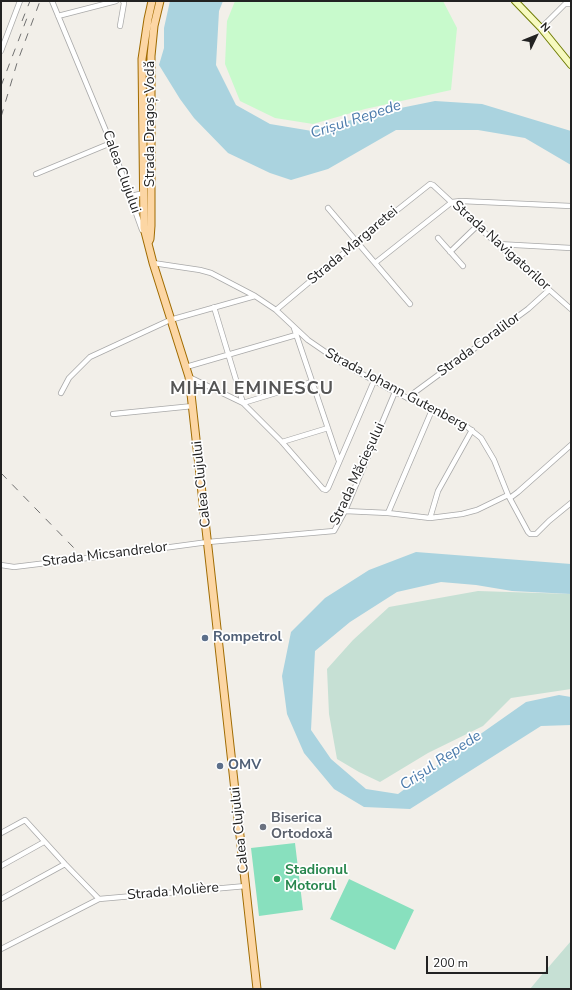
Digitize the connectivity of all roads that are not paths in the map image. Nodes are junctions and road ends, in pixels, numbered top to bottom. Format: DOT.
graph roads {
  1 [pos="20,1"];
  2 [pos="52,1"];
  3 [pos="116,1"];
  4 [pos="123,1"];
  5 [pos="152,1"];
  6 [pos="160,1"];
  7 [pos="515,1"];
  8 [pos="571,4"];
  9 [pos="58,16"];
  10 [pos="120,26"];
  11 [pos="541,28"];
  12 [pos="3,39"];
  13 [pos="1,51"];
  14 [pos="571,65"];
  15 [pos="111,143"];
  16 [pos="36,174"];
  17 [pos="148,184"];
  18 [pos="430,184"];
  19 [pos="144,193"];
  20 [pos="131,196"];
  21 [pos="452,202"];
  22 [pos="571,206"];
  23 [pos="328,208"];
  24 [pos="151,226"];
  25 [pos="477,226"];
  26 [pos="438,238"];
  27 [pos="356,242"];
  28 [pos="148,243"];
  29 [pos="497,244"];
  30 [pos="571,248"];
  31 [pos="450,252"];
  32 [pos="153,263"];
  33 [pos="375,263"];
  34 [pos="462,266"];
  35 [pos="550,290"];
  36 [pos="255,296"];
  37 [pos="410,304"];
  38 [pos="214,307"];
  39 [pos="571,309"];
  40 [pos="276,310"];
  41 [pos="170,320"];
  42 [pos="293,325"];
  43 [pos="296,335"];
  44 [pos="229,355"];
  45 [pos="186,367"];
  46 [pos="189,377"];
  47 [pos="374,381"];
  48 [pos="312,382"];
  49 [pos="395,392"];
  50 [pos="61,393"];
  51 [pos="407,398"];
  52 [pos="243,403"];
  53 [pos="193,406"];
  54 [pos="432,410"];
  55 [pos="113,414"];
  56 [pos="328,428"];
  57 [pos="472,430"];
  58 [pos="282,442"];
  59 [pos="571,445"];
  60 [pos="339,461"];
  61 [pos="509,496"];
  62 [pos="571,504"];
  63 [pos="345,511"];
  64 [pos="388,513"];
  65 [pos="430,518"];
  66 [pos="208,542"];
  67 [pos="1,565"];
  68 [pos="1,833"];
  69 [pos="44,842"];
  70 [pos="65,864"];
  71 [pos="1,866"];
  72 [pos="246,886"];
  73 [pos="1,899"];
  74 [pos="99,899"];
  75 [pos="1,949"];
  76 [pos="257,989"];
  1 -- 12 [label="street"];
  2 -- 9 [label="street, Calea Clujului"];
  3 -- 9 [label="street"];
  4 -- 10 [label="street"];
  5 -- 17 [label="main road, Strada Dragoș Vodă"];
  6 -- 17 [label="main road, Strada Dragoș Vodă"];
  7 -- 11 [label="street"];
  8 -- 11 [label="street"];
  9 -- 15 [label="street, Calea Clujului"];
  11 -- 14 [label="street"];
  12 -- 13 [label="street"];
  15 -- 16 [label="street"];
  15 -- 20 [label="street, Calea Clujului"];
  17 -- 19 [label="main road, Strada Dragoș Vodă"];
  17 -- 24 [label="main road, Strada Dragoș Vodă"];
  18 -- 21 [label="street, Strada Navigatorilor"];
  18 -- 27 [label="street, Strada Margaretei"];
  19 -- 20 [label="street"];
  19 -- 24 [label="main road"];
  19 -- 28 [label="main road, Strada Dragoș Vodă"];
  20 -- 28 [label="street, Calea Clujului"];
  21 -- 22 [label="street"];
  21 -- 25 [label="street, Strada Navigatorilor"];
  21 -- 33 [label="street"];
  23 -- 27 [label="street"];
  24 -- 28 [label="main road, Strada Dragoș Vodă"];
  25 -- 29 [label="street, Strada Navigatorilor"];
  25 -- 31 [label="street"];
  26 -- 31 [label="street"];
  27 -- 33 [label="street"];
  27 -- 40 [label="street, Strada Margaretei"];
  28 -- 32 [label="main road, Calea Clujului"];
  29 -- 30 [label="street"];
  29 -- 35 [label="street, Strada Navigatorilor"];
  31 -- 34 [label="street"];
  32 -- 36 [label="street, Strada Johann Gutenberg"];
  32 -- 41 [label="main road, Calea Clujului"];
  33 -- 37 [label="street"];
  35 -- 39 [label="street, Strada Navigatorilor"];
  35 -- 51 [label="street, Strada Coralilor"];
  36 -- 38 [label="street"];
  36 -- 40 [label="street, Strada Johann Gutenberg"];
  38 -- 41 [label="street"];
  38 -- 44 [label="street"];
  40 -- 42 [label="street, Strada Johann Gutenberg"];
  41 -- 45 [label="main road, Calea Clujului"];
  41 -- 50 [label="street"];
  42 -- 43 [label="street"];
  42 -- 47 [label="street, Strada Johann Gutenberg"];
  43 -- 44 [label="street"];
  43 -- 48 [label="street"];
  44 -- 45 [label="street"];
  44 -- 52 [label="street"];
  45 -- 46 [label="main road, Calea Clujului"];
  46 -- 52 [label="street"];
  46 -- 53 [label="main road, Calea Clujului"];
  47 -- 49 [label="street, Strada Johann Gutenberg"];
  47 -- 60 [label="street"];
  48 -- 52 [label="street"];
  48 -- 56 [label="street"];
  49 -- 51 [label="street, Strada Johann Gutenberg"];
  49 -- 63 [label="street, Strada Măcieșului"];
  51 -- 54 [label="street, Strada Johann Gutenberg"];
  52 -- 58 [label="street"];
  53 -- 55 [label="street"];
  53 -- 66 [label="main road, Calea Clujului"];
  54 -- 57 [label="street, Strada Johann Gutenberg"];
  54 -- 64 [label="street"];
  56 -- 58 [label="street"];
  56 -- 60 [label="street"];
  57 -- 61 [label="street, Strada Johann Gutenberg"];
  57 -- 65 [label="street"];
  58 -- 60 [label="street"];
  59 -- 61 [label="street"];
  61 -- 62 [label="street, Strada Johann Gutenberg"];
  61 -- 65 [label="street"];
  63 -- 64 [label="street"];
  63 -- 66 [label="street, Strada Măcieșului"];
  64 -- 65 [label="street"];
  66 -- 67 [label="street, Strada Micsandrelor"];
  66 -- 72 [label="main road, Calea Clujului"];
  68 -- 69 [label="street"];
  69 -- 70 [label="street"];
  69 -- 71 [label="street"];
  70 -- 73 [label="street"];
  70 -- 74 [label="street"];
  72 -- 74 [label="street, Strada Molière"];
  72 -- 76 [label="main road, Calea Clujului"];
  74 -- 75 [label="street, Strada Molière"];
}
